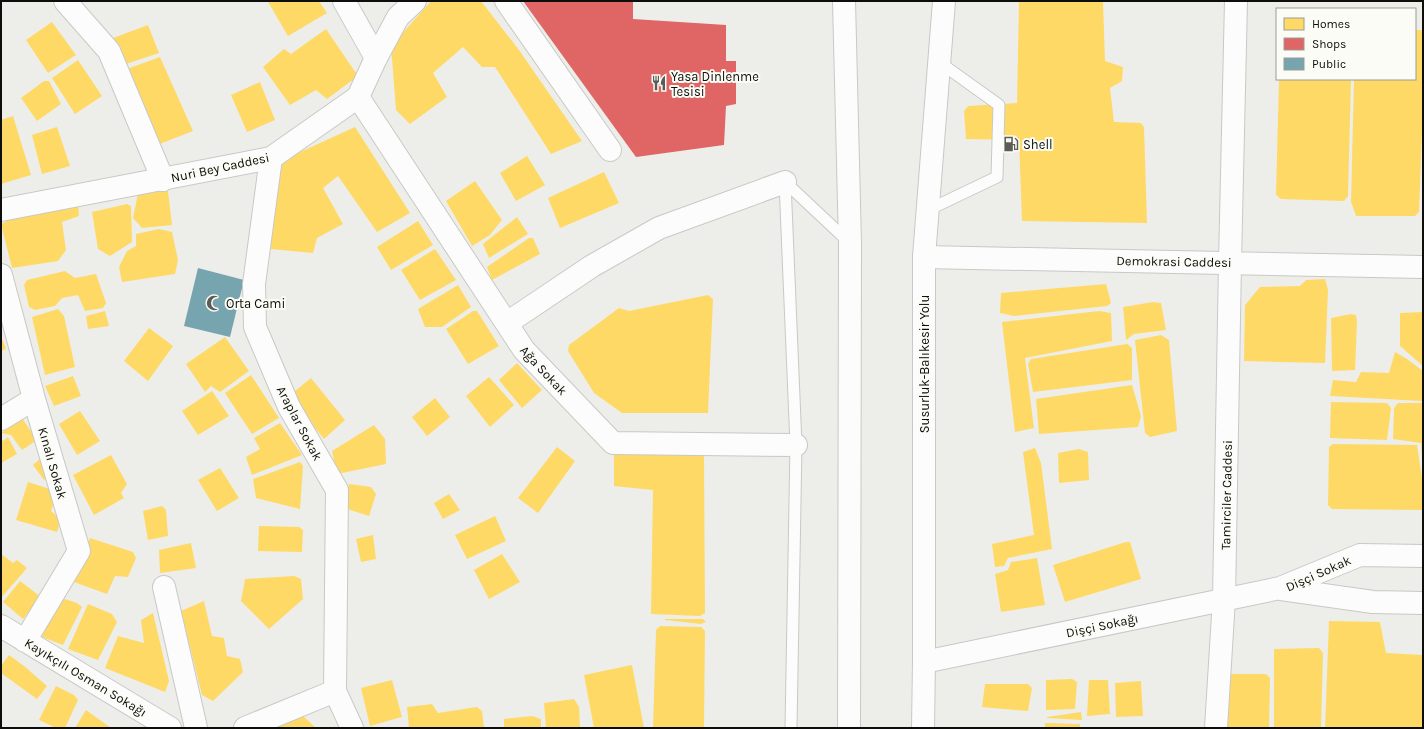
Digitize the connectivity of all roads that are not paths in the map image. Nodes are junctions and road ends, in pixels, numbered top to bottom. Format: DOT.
graph roads {
  1 [pos="65,1"];
  2 [pos="344,1"];
  3 [pos="415,1"];
  4 [pos="506,1"];
  5 [pos="844,1"];
  6 [pos="944,1"];
  7 [pos="1236,1"];
  8 [pos="376,58"];
  9 [pos="939,62"];
  10 [pos="358,97"];
  11 [pos="610,150"];
  12 [pos="271,158"];
  13 [pos="163,180"];
  14 [pos="785,182"];
  15 [pos="1,210"];
  16 [pos="928,210"];
  17 [pos="850,244"];
  18 [pos="924,257"];
  19 [pos="1230,262"];
  20 [pos="1423,267"];
  21 [pos="1,275"];
  22 [pos="507,323"];
  23 [pos="34,400"];
  24 [pos="1,419"];
  25 [pos="796,445"];
  26 [pos="1423,556"];
  27 [pos="164,587"];
  28 [pos="1280,588"];
  29 [pos="1224,599"];
  30 [pos="1423,603"];
  31 [pos="1,626"];
  32 [pos="25,640"];
  33 [pos="924,662"];
  34 [pos="335,691"];
  35 [pos="170,728"];
  36 [pos="196,728"];
  37 [pos="245,728"];
  38 [pos="352,728"];
  39 [pos="791,728"];
  40 [pos="849,728"];
  41 [pos="922,728"];
  42 [pos="1216,728"];
  1 -- 13 [label="main road"];
  2 -- 8 [label="main road"];
  3 -- 8 [label="main road"];
  4 -- 11 [label="main road"];
  5 -- 17 [label="main road"];
  6 -- 9 [label="main road, Susurluk-Balıkesir Yolu"];
  7 -- 19 [label="main road, Tamirciler Caddesi"];
  8 -- 10 [label="main road"];
  9 -- 16 [label="main road, Susurluk-Balıkesir Yolu"];
  9 -- 16 [label="lane"];
  10 -- 12 [label="main road, Nuri Bey Caddesi"];
  10 -- 22 [label="main road, Ağa Sokak"];
  12 -- 13 [label="main road, Nuri Bey Caddesi"];
  12 -- 34 [label="main road, Araplar Sokak"];
  13 -- 15 [label="main road, Nuri Bey Caddesi"];
  14 -- 17 [label="lane"];
  14 -- 22 [label="main road"];
  14 -- 25 [label="lane"];
  16 -- 18 [label="main road, Susurluk-Balıkesir Yolu"];
  17 -- 40 [label="main road"];
  18 -- 19 [label="main road, Demokrasi Caddesi"];
  18 -- 33 [label="main road, Susurluk-Balıkesir Yolu"];
  19 -- 20 [label="main road, Demokrasi Caddesi"];
  19 -- 29 [label="main road, Tamirciler Caddesi"];
  21 -- 23 [label="main road, Kınalı Sokak"];
  22 -- 25 [label="main road, Ağa Sokak"];
  23 -- 24 [label="main road"];
  23 -- 32 [label="main road, Kınalı Sokak"];
  25 -- 39 [label="lane"];
  26 -- 28 [label="main road, Dişçi Sokak"];
  27 -- 36 [label="main road"];
  28 -- 29 [label="main road, Dişçi Sokağı"];
  28 -- 30 [label="main road, Dişçi Sokak"];
  29 -- 33 [label="main road, Dişçi Sokağı"];
  29 -- 42 [label="main road, Tamirciler Caddesi"];
  31 -- 32 [label="main road, Kayıkçılı Osman Sokağı"];
  32 -- 35 [label="main road, Kayıkçılı Osman Sokağı"];
  33 -- 41 [label="main road, Susurluk-Balıkesir Yolu"];
  34 -- 37 [label="main road"];
  34 -- 38 [label="main road"];
}
